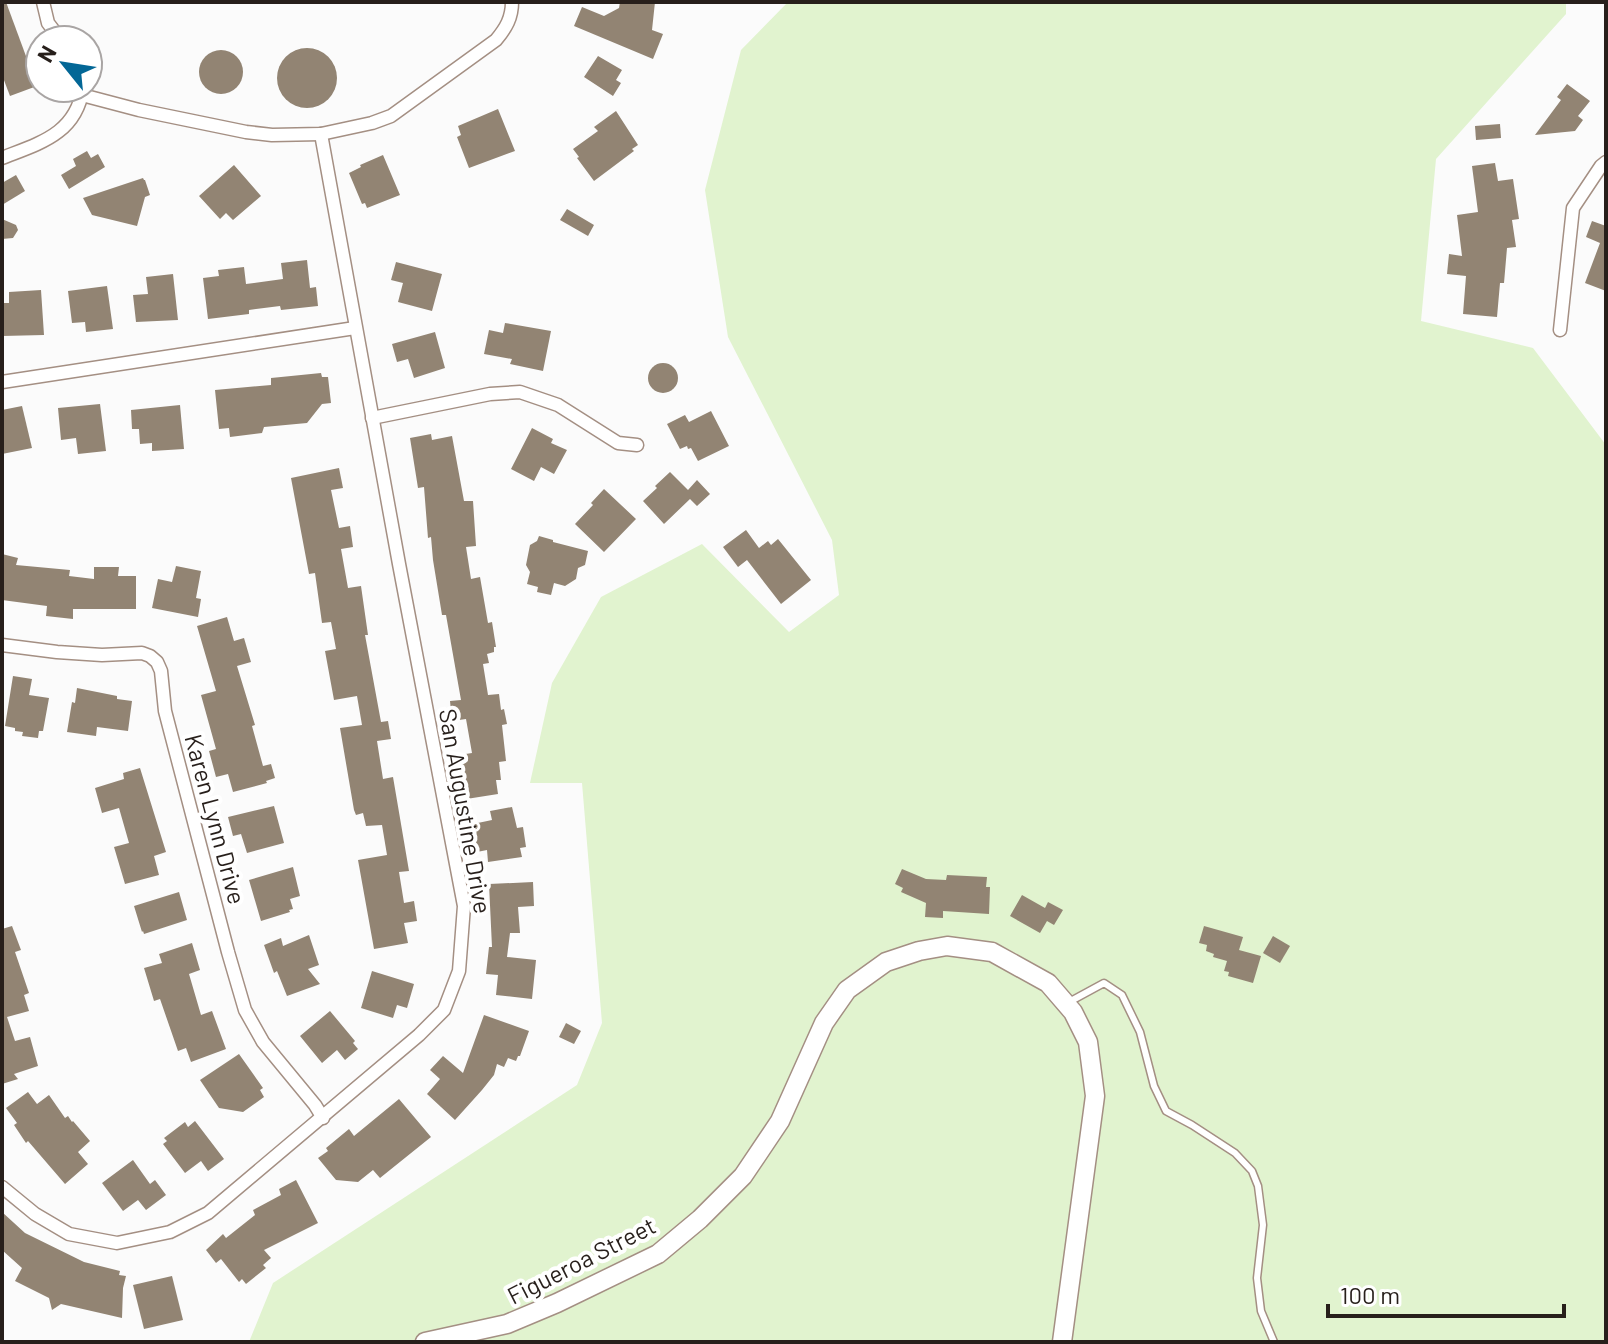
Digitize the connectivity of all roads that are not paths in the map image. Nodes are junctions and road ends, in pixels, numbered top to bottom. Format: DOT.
graph roads {
  1 [pos="43,2"];
  2 [pos="512,2"];
  3 [pos="49,24"];
  4 [pos="104,99"];
  5 [pos="78,104"];
  6 [pos="321,134"];
  7 [pos="2,158"];
  8 [pos="1606,162"];
  9 [pos="355,328"];
  10 [pos="1560,330"];
  11 [pos="2,382"];
  12 [pos="372,418"];
  13 [pos="637,445"];
  14 [pos="2,645"];
  15 [pos="1066,1003"];
  16 [pos="323,1118"];
  17 [pos="2,1187"];
  18 [pos="425,1342"];
  19 [pos="1062,1342"];
  20 [pos="1274,1342"];
  1 -- 3 [label="street"];
  2 -- 6 [label="street"];
  4 -- 6 [label="street"];
  5 -- 7 [label="street"];
  6 -- 9 [label="street, San Augustine Drive"];
  8 -- 10 [label="street"];
  9 -- 11 [label="street"];
  9 -- 12 [label="street, San Augustine Drive"];
  12 -- 13 [label="street"];
  12 -- 16 [label="street, San Augustine Drive"];
  14 -- 16 [label="street, Karen Lynn Drive"];
  15 -- 18 [label="street, Figueroa Street"];
  15 -- 19 [label="street, Figueroa Street"];
  15 -- 20 [label="lane"];
  16 -- 17 [label="street, San Augustine Drive"];
}
